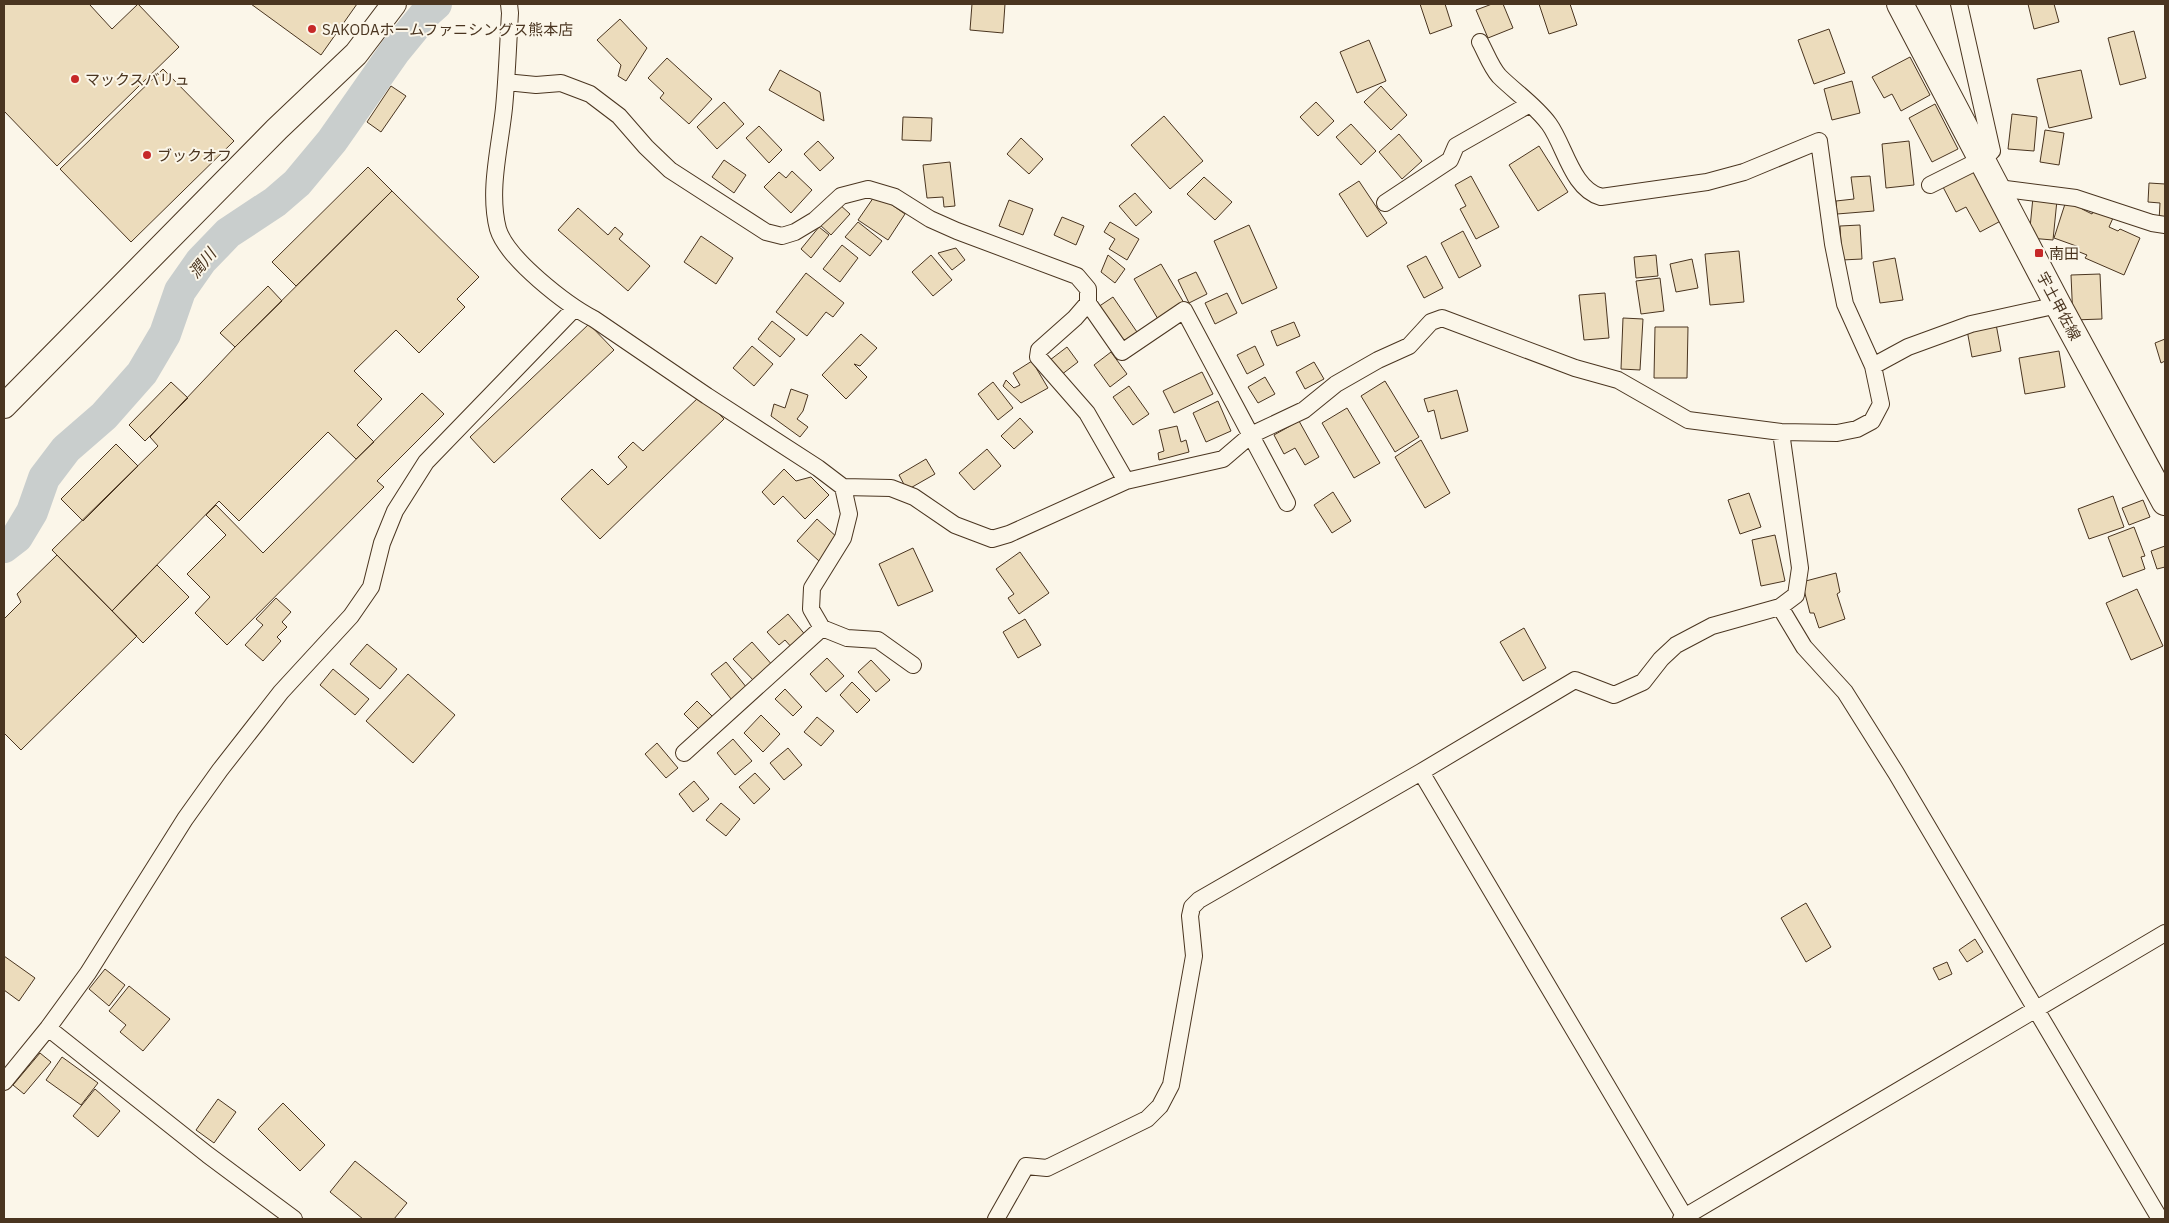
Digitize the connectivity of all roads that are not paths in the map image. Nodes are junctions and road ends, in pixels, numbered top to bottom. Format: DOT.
graph roads {
  1 [pos="394,4"];
  2 [pos="509,4"];
  3 [pos="1900,4"];
  4 [pos="1959,4"];
  5 [pos="1480,42"];
  6 [pos="506,82"];
  7 [pos="1530,104"];
  8 [pos="1982,159"];
  9 [pos="1930,185"];
  10 [pos="1998,188"];
  11 [pos="1385,203"];
  12 [pos="2165,225"];
  13 [pos="1088,302"];
  14 [pos="2058,305"];
  15 [pos="574,309"];
  16 [pos="1873,366"];
  17 [pos="4,406"];
  18 [pos="1781,432"];
  19 [pos="1251,435"];
  20 [pos="1126,481"];
  21 [pos="843,487"];
  22 [pos="2165,502"];
  23 [pos="1287,503"];
  24 [pos="1780,607"];
  25 [pos="822,628"];
  26 [pos="913,665"];
  27 [pos="684,753"];
  28 [pos="1421,772"];
  29 [pos="2165,933"];
  30 [pos="2037,1010"];
  31 [pos="48,1028"];
  32 [pos="4,1082"];
  33 [pos="294,1219"];
  34 [pos="996,1219"];
  35 [pos="1684,1219"];
  36 [pos="2160,1219"];
  1 -- 17 [label="street"];
  2 -- 6 [label="street"];
  3 -- 8 [label="main road, 宇土甲佐線"];
  4 -- 8 [label="street"];
  5 -- 7 [label="street"];
  6 -- 13 [label="street"];
  6 -- 15 [label="street"];
  7 -- 11 [label="street"];
  7 -- 16 [label="street"];
  8 -- 9 [label="street"];
  8 -- 10 [label="main road, 宇土甲佐線"];
  10 -- 12 [label="street"];
  10 -- 14 [label="main road, 宇土甲佐線"];
  13 -- 19 [label="street"];
  13 -- 20 [label="street"];
  14 -- 16 [label="street"];
  14 -- 22 [label="main road, 宇土甲佐線"];
  15 -- 21 [label="street"];
  15 -- 31 [label="street"];
  16 -- 18 [label="street"];
  18 -- 19 [label="street"];
  18 -- 24 [label="street"];
  19 -- 20 [label="street"];
  19 -- 23 [label="street"];
  20 -- 21 [label="street"];
  21 -- 25 [label="street"];
  24 -- 28 [label="street"];
  24 -- 30 [label="street"];
  25 -- 26 [label="street"];
  25 -- 27 [label="street"];
  28 -- 34 [label="street"];
  28 -- 35 [label="street"];
  29 -- 30 [label="street"];
  30 -- 35 [label="street"];
  30 -- 36 [label="street"];
  31 -- 32 [label="street"];
  31 -- 33 [label="street"];
}
